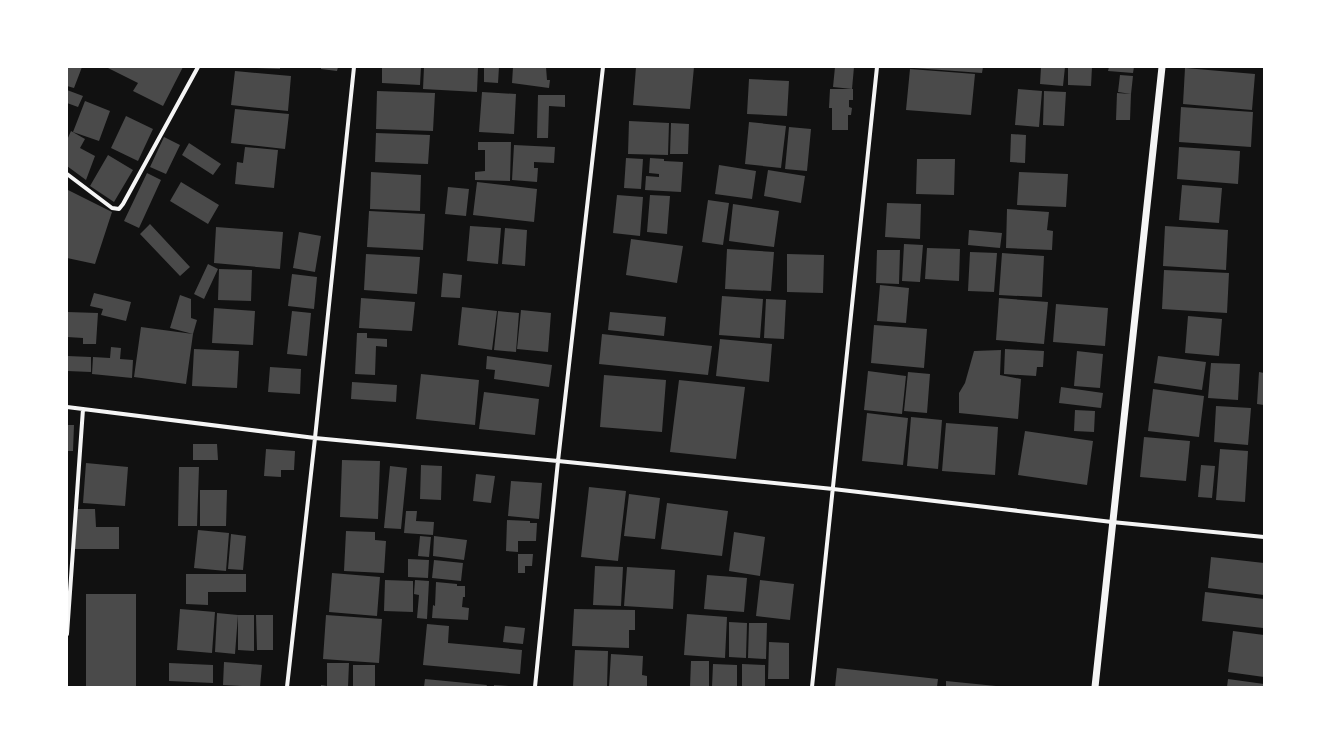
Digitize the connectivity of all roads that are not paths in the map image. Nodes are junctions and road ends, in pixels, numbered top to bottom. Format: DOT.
graph roads {
  1 [pos="198,67"];
  2 [pos="354,67"];
  3 [pos="603,67"];
  4 [pos="877,67"];
  5 [pos="1162,67"];
  6 [pos="67,174"];
  7 [pos="67,407"];
  8 [pos="83,409"];
  9 [pos="315,438"];
  10 [pos="558,461"];
  11 [pos="833,490"];
  12 [pos="1112,522"];
  13 [pos="1264,537"];
  14 [pos="67,634"];
  15 [pos="287,687"];
  16 [pos="535,687"];
  17 [pos="812,687"];
  18 [pos="1095,687"];
  1 -- 6 [label="street"];
  2 -- 9 [label="street"];
  3 -- 10 [label="street"];
  4 -- 11 [label="street"];
  5 -- 12 [label="street"];
  7 -- 8 [label="street"];
  8 -- 9 [label="street"];
  8 -- 14 [label="street"];
  9 -- 10 [label="street"];
  9 -- 15 [label="street"];
  10 -- 11 [label="street"];
  10 -- 16 [label="street"];
  11 -- 12 [label="street"];
  11 -- 17 [label="street"];
  12 -- 13 [label="street"];
  12 -- 18 [label="street"];
}
